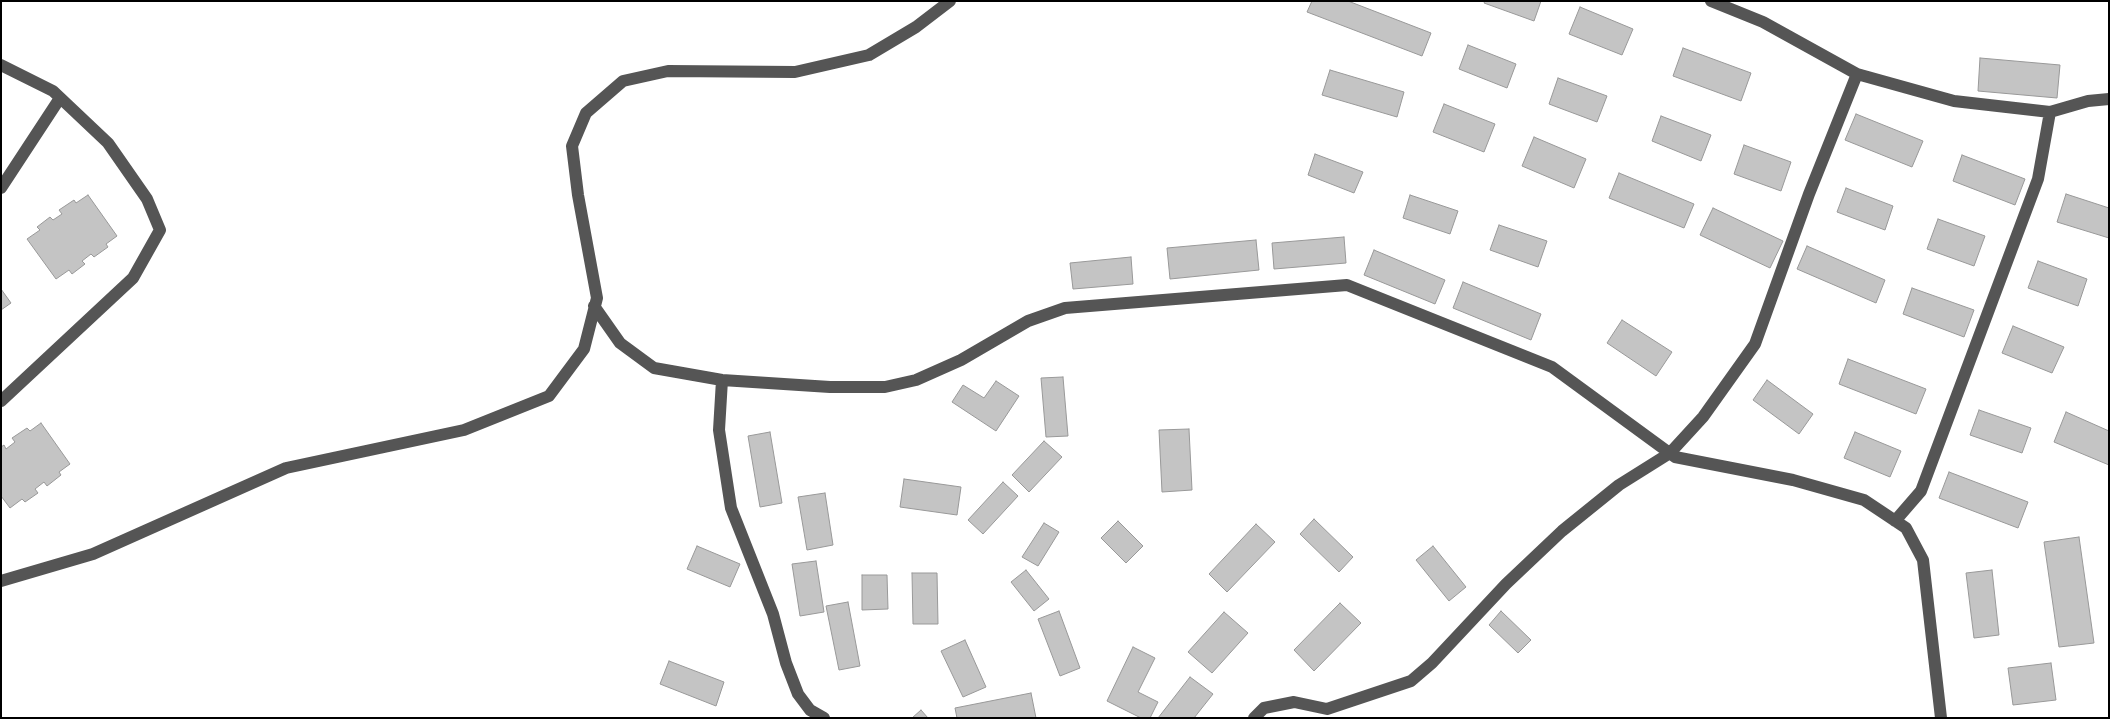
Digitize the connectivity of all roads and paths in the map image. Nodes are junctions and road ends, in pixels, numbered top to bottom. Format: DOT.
graph roads {
  1 [pos="950,1"];
  2 [pos="1711,1"];
  3 [pos="1,65"];
  4 [pos="1857,74"];
  5 [pos="60,98"];
  6 [pos="2109,99"];
  7 [pos="2050,112"];
  8 [pos="1,188"];
  9 [pos="594,306"];
  10 [pos="722,380"];
  11 [pos="1,401"];
  12 [pos="1670,453"];
  13 [pos="1894,520"];
  14 [pos="1,581"];
  15 [pos="824,718"];
  16 [pos="1254,718"];
  17 [pos="1940,718"];
  1 -- 9 [label="street"];
  2 -- 4 [label="street"];
  3 -- 5 [label="street"];
  4 -- 7 [label="street"];
  4 -- 12 [label="street"];
  5 -- 8 [label="street"];
  5 -- 11 [label="street"];
  6 -- 7 [label="street"];
  7 -- 13 [label="street"];
  9 -- 10 [label="street"];
  9 -- 14 [label="street"];
  10 -- 12 [label="street"];
  10 -- 15 [label="street"];
  12 -- 13 [label="street"];
  12 -- 16 [label="street"];
  13 -- 17 [label="street"];
}
